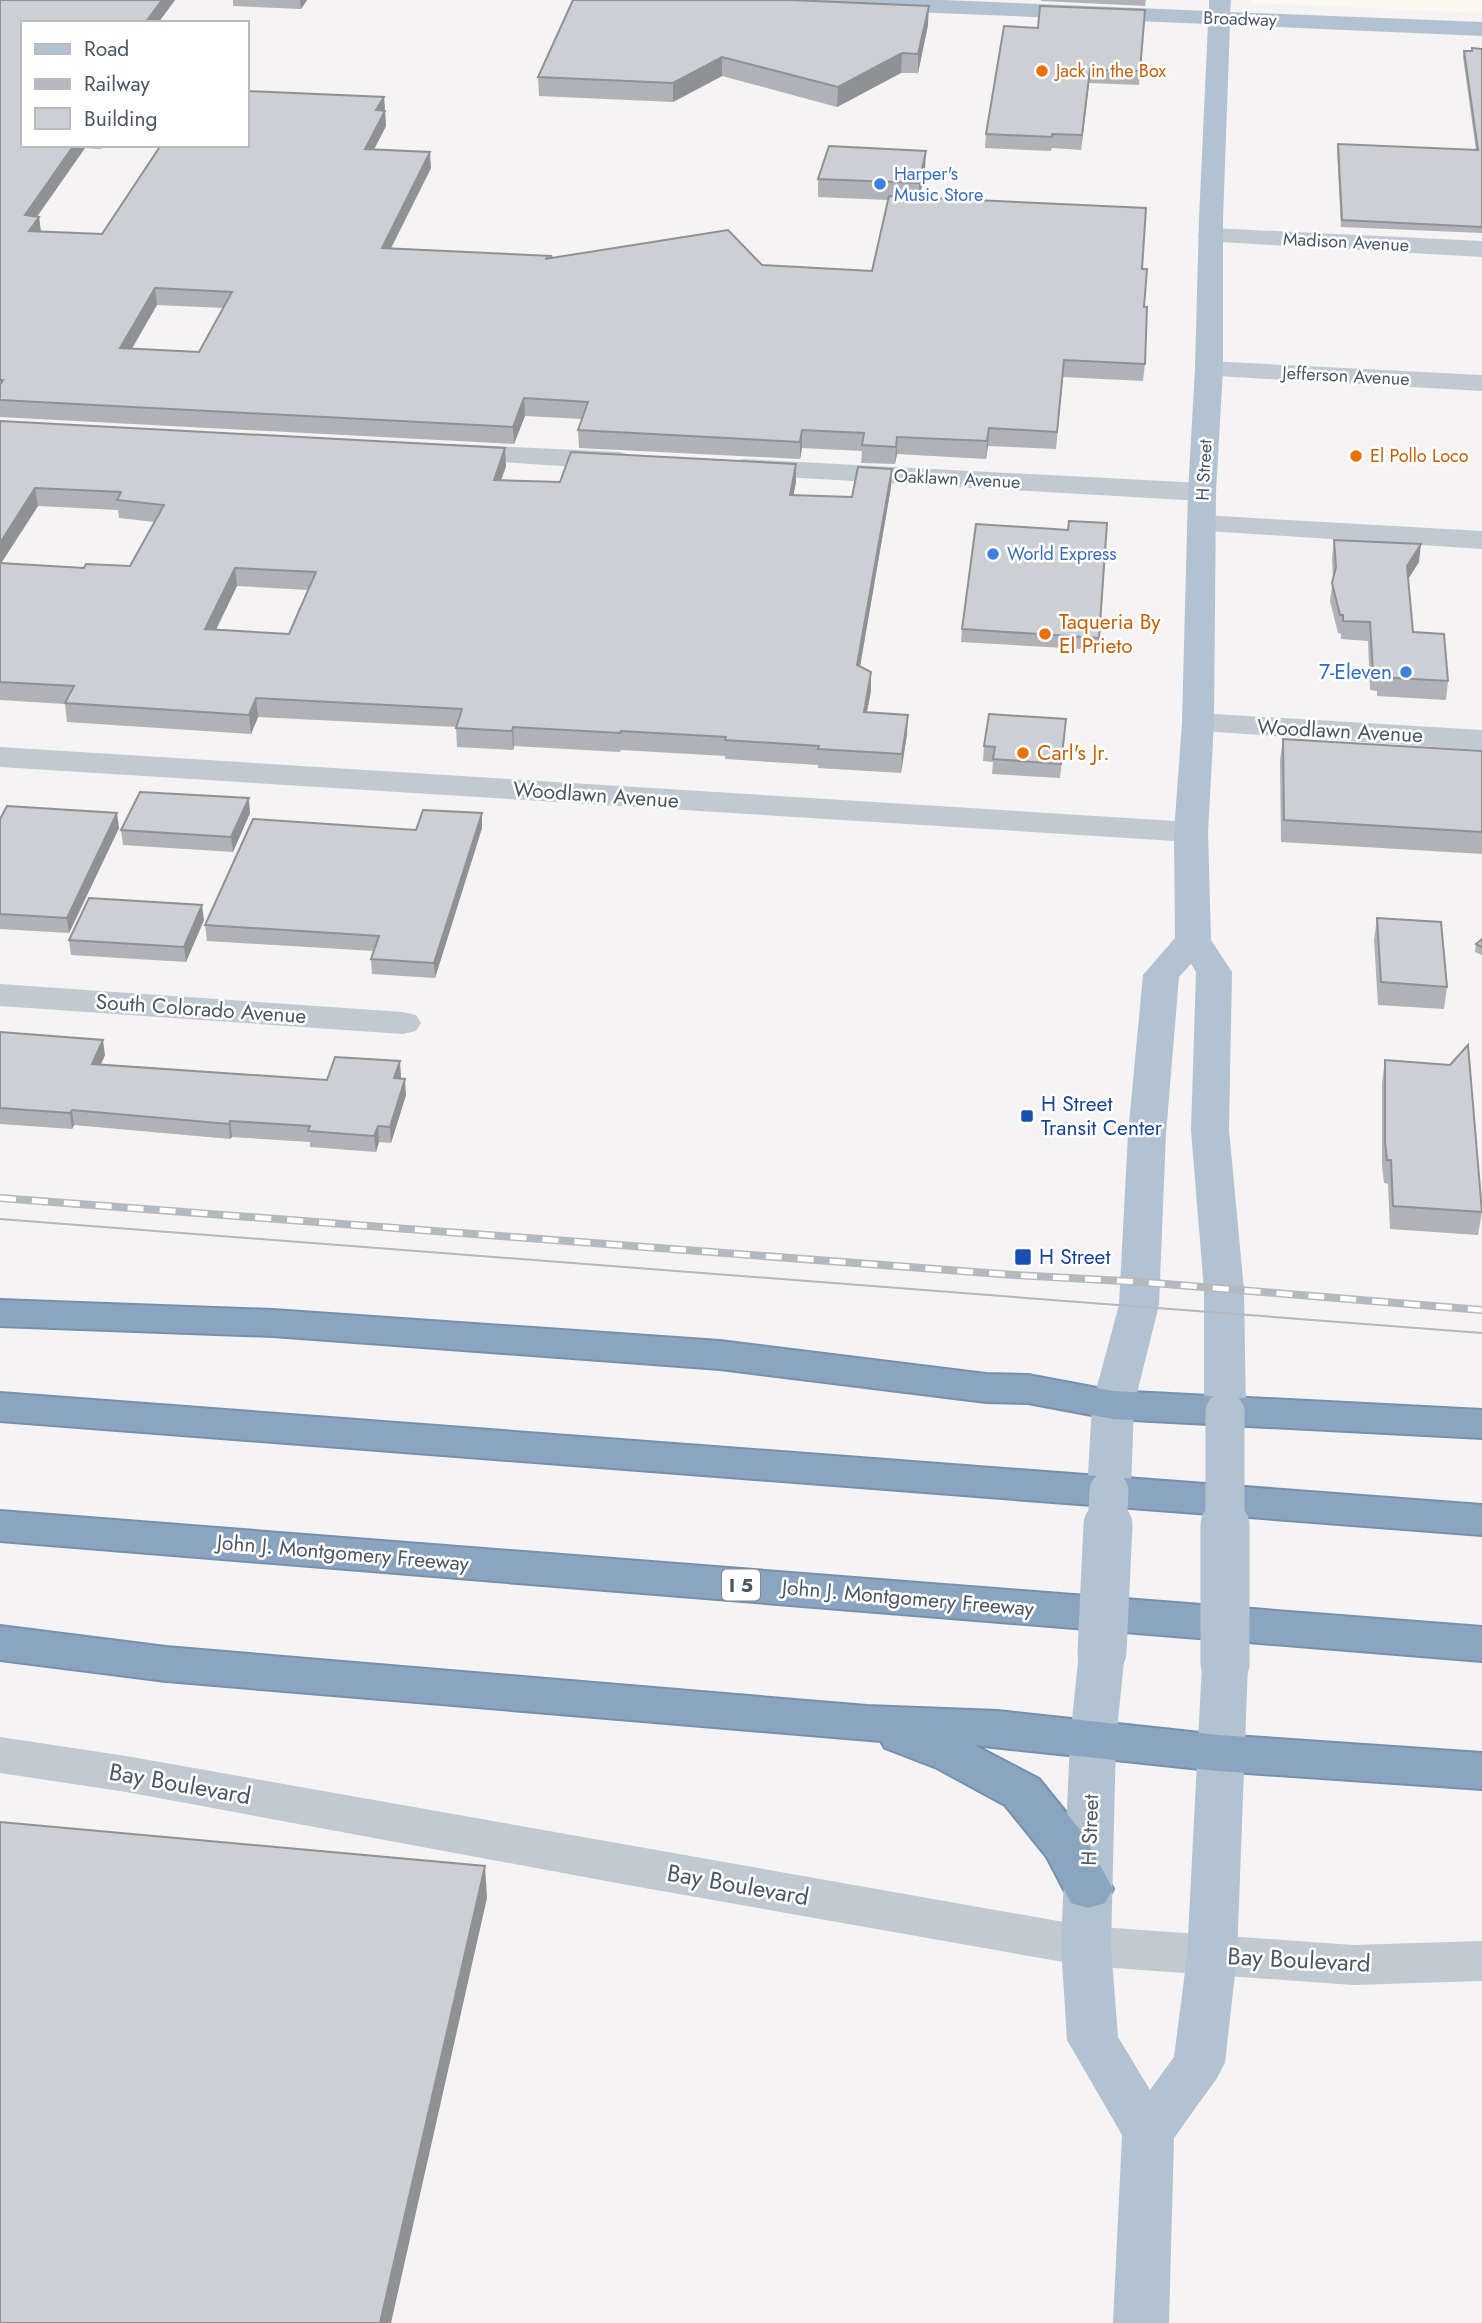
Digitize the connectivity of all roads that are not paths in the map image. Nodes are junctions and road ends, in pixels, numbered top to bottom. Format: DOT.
graph roads {
  1 [pos="788,0"];
  2 [pos="860,1"];
  3 [pos="1219,24"];
  4 [pos="1482,29"];
  5 [pos="1211,236"];
  6 [pos="1482,249"];
  7 [pos="1209,369"];
  8 [pos="1482,383"];
  9 [pos="431,451"];
  10 [pos="640,462"];
  11 [pos="723,467"];
  12 [pos="1202,492"];
  13 [pos="1202,524"];
  14 [pos="1482,540"];
  15 [pos="1198,723"];
  16 [pos="1482,740"];
  17 [pos="0,757"];
  18 [pos="1191,832"];
  19 [pos="1193,940"];
  20 [pos="0,995"];
  21 [pos="402,1023"];
  22 [pos="0,1313"];
  23 [pos="0,1407"];
  24 [pos="1113,1408"];
  25 [pos="1225,1412"];
  26 [pos="1482,1424"];
  27 [pos="1482,1520"];
  28 [pos="0,1526"];
  29 [pos="0,1643"];
  30 [pos="1482,1644"];
  31 [pos="867,1723"];
  32 [pos="1093,1739"];
  33 [pos="1219,1754"];
  34 [pos="0,1755"];
  35 [pos="1482,1771"];
  36 [pos="1088,1889"];
  37 [pos="1086,1946"];
  38 [pos="1212,1956"];
  39 [pos="1482,1961"];
  40 [pos="1148,2133"];
  41 [pos="1141,2323"];
  1 -- 2 [label="main road, Broadway"];
  2 -- 3 [label="main road, Broadway"];
  3 -- 4 [label="main road, Broadway"];
  3 -- 5 [label="main road, H Street"];
  5 -- 6 [label="street, Madison Avenue"];
  5 -- 7 [label="main road, H Street"];
  7 -- 8 [label="street, Jefferson Avenue"];
  7 -- 12 [label="main road, H Street"];
  9 -- 10 [label="street"];
  11 -- 12 [label="street, Oaklawn Avenue"];
  12 -- 13 [label="main road, H Street"];
  13 -- 14 [label="street"];
  13 -- 15 [label="main road, H Street"];
  15 -- 16 [label="street, Woodlawn Avenue"];
  15 -- 18 [label="main road, H Street"];
  17 -- 18 [label="street, Woodlawn Avenue"];
  18 -- 19 [label="main road, H Street"];
  19 -- 24 [label="main road, H Street"];
  19 -- 25 [label="main road"];
  20 -- 21 [label="street, South Colorado Avenue"];
  22 -- 24 [label="highway"];
  23 -- 27 [label="highway"];
  24 -- 25 [label="highway"];
  24 -- 32 [label="main road, H Street, bridge"];
  25 -- 26 [label="highway"];
  25 -- 33 [label="main road, bridge"];
  28 -- 30 [label="highway, John J. Montgomery Freeway / I 5"];
  29 -- 31 [label="highway"];
  31 -- 32 [label="highway"];
  31 -- 36 [label="highway"];
  32 -- 33 [label="highway"];
  32 -- 36 [label="main road, H Street"];
  33 -- 35 [label="highway"];
  33 -- 38 [label="main road"];
  34 -- 37 [label="street, Bay Boulevard"];
  36 -- 37 [label="main road, H Street"];
  37 -- 38 [label="street, Bay Boulevard"];
  37 -- 40 [label="main road, H Street"];
  38 -- 39 [label="street, Bay Boulevard"];
  38 -- 40 [label="main road"];
  40 -- 41 [label="main road"];
}
